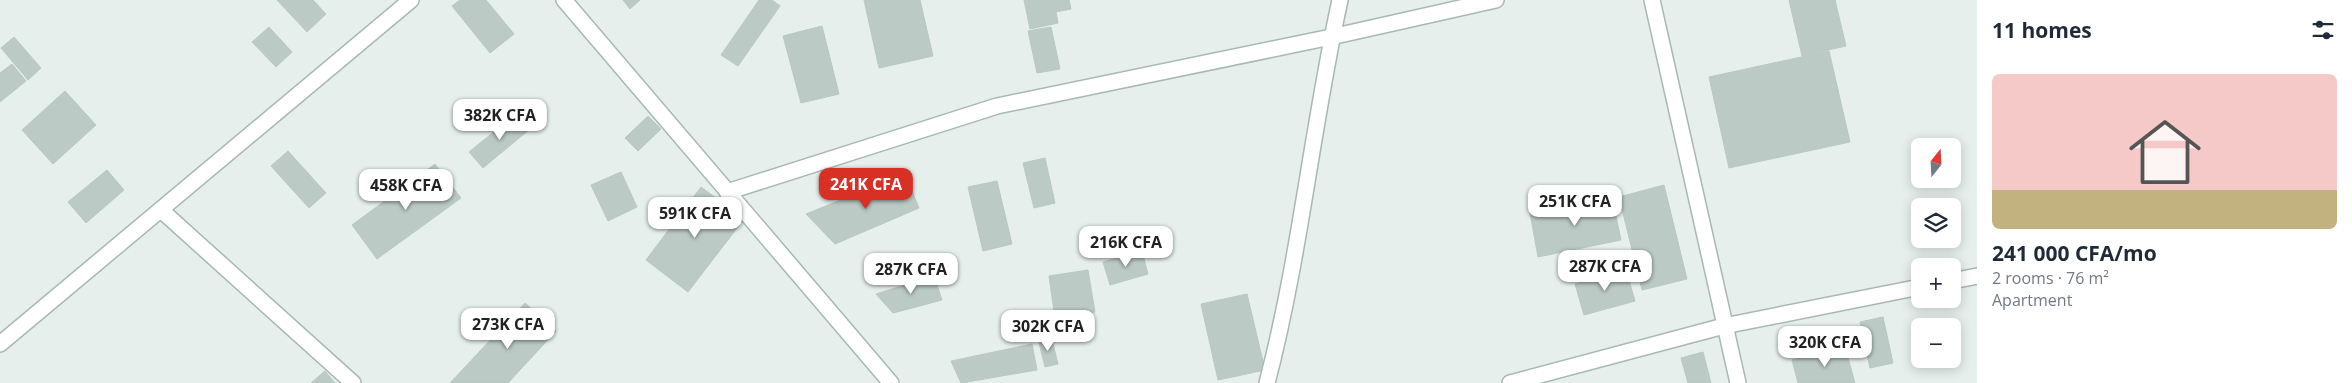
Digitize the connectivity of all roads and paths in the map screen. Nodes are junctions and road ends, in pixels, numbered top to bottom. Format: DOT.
graph roads {
  1 [pos="410,0"];
  2 [pos="564,0"];
  3 [pos="1340,0"];
  4 [pos="1496,0"];
  5 [pos="1652,0"];
  6 [pos="1331,38"];
  7 [pos="727,192"];
  8 [pos="160,210"];
  9 [pos="1977,276"];
  10 [pos="1961,279"];
  11 [pos="1911,289"];
  12 [pos="1724,326"];
  13 [pos="0,344"];
  14 [pos="353,383"];
  15 [pos="891,383"];
  16 [pos="1267,383"];
  17 [pos="1510,383"];
  18 [pos="1738,383"];
  1 -- 8 [label="street"];
  2 -- 7 [label="street"];
  3 -- 6 [label="street"];
  4 -- 6 [label="street"];
  5 -- 12 [label="street"];
  6 -- 7 [label="street"];
  6 -- 16 [label="street"];
  7 -- 15 [label="street"];
  8 -- 13 [label="street"];
  8 -- 14 [label="street"];
  9 -- 10 [label="street"];
  11 -- 12 [label="street"];
  12 -- 17 [label="street"];
  12 -- 18 [label="street"];
}
